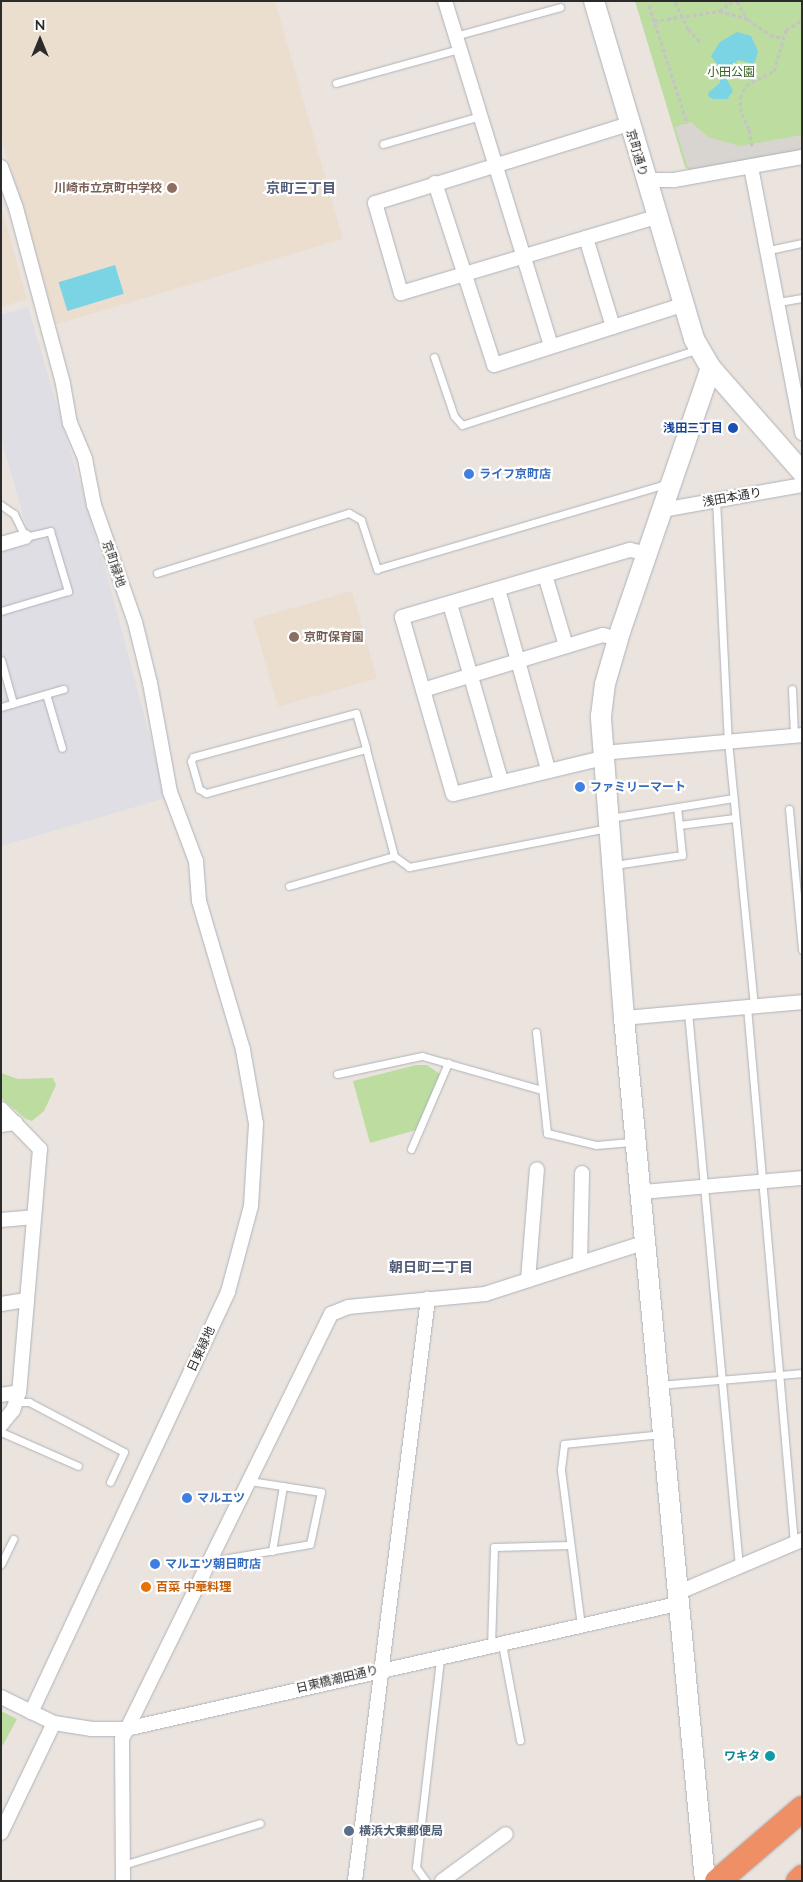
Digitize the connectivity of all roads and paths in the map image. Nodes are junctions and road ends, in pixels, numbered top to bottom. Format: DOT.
graph roads {
  1 [pos="444,1"];
  2 [pos="594,1"];
  3 [pos="733,1"];
  4 [pos="737,1"];
  5 [pos="675,2"];
  6 [pos="649,5"];
  7 [pos="560,7"];
  8 [pos="719,11"];
  9 [pos="683,19"];
  10 [pos="748,19"];
  11 [pos="802,20"];
  12 [pos="654,21"];
  13 [pos="783,38"];
  14 [pos="457,43"];
  15 [pos="701,43"];
  16 [pos="336,83"];
  17 [pos="480,116"];
  18 [pos="629,124"];
  19 [pos="687,124"];
  20 [pos="383,144"];
  21 [pos="752,146"];
  22 [pos="802,158"];
  23 [pos="494,164"];
  24 [pos="1,167"];
  25 [pos="751,167"];
  26 [pos="645,180"];
  27 [pos="435,183"];
  28 [pos="656,217"];
  29 [pos="586,238"];
  30 [pos="802,243"];
  31 [pos="769,250"];
  32 [pos="523,258"];
  33 [pos="464,275"];
  34 [pos="802,298"];
  35 [pos="779,302"];
  36 [pos="682,305"];
  37 [pos="613,327"];
  38 [pos="551,346"];
  39 [pos="699,349"];
  40 [pos="434,356"];
  41 [pos="711,368"];
  42 [pos="799,397"];
  43 [pos="802,433"];
  44 [pos="802,472"];
  45 [pos="671,482"];
  46 [pos="802,485"];
  47 [pos="716,499"];
  48 [pos="1,505"];
  49 [pos="662,510"];
  50 [pos="25,537"];
  51 [pos="1,544"];
  52 [pos="646,554"];
  53 [pos="157,573"];
  54 [pos="546,575"];
  55 [pos="498,589"];
  56 [pos="450,604"];
  57 [pos="1,611"];
  58 [pos="618,639"];
  59 [pos="566,646"];
  60 [pos="1,660"];
  61 [pos="519,660"];
  62 [pos="471,675"];
  63 [pos="63,689"];
  64 [pos="792,689"];
  65 [pos="423,690"];
  66 [pos="46,694"];
  67 [pos="13,704"];
  68 [pos="1,707"];
  69 [pos="798,735"];
  70 [pos="728,741"];
  71 [pos="62,748"];
  72 [pos="366,749"];
  73 [pos="603,756"];
  74 [pos="548,769"];
  75 [pos="500,781"];
  76 [pos="733,798"];
  77 [pos="677,807"];
  78 [pos="788,809"];
  79 [pos="735,818"];
  80 [pos="608,823"];
  81 [pos="679,825"];
  82 [pos="394,856"];
  83 [pos="612,865"];
  84 [pos="289,886"];
  85 [pos="802,948"];
  86 [pos="218,962"];
  87 [pos="802,1002"];
  88 [pos="751,1007"];
  89 [pos="688,1012"];
  90 [pos="624,1018"];
  91 [pos="536,1032"];
  92 [pos="448,1063"];
  93 [pos="337,1074"];
  94 [pos="542,1090"];
  95 [pos="1,1109"];
  96 [pos="16,1123"];
  97 [pos="1,1125"];
  98 [pos="637,1142"];
  99 [pos="411,1150"];
  100 [pos="537,1169"];
  101 [pos="582,1173"];
  102 [pos="802,1178"];
  103 [pos="762,1181"];
  104 [pos="706,1186"];
  105 [pos="642,1192"];
  106 [pos="34,1217"];
  107 [pos="1,1220"];
  108 [pos="646,1242"];
  109 [pos="580,1263"];
  110 [pos="528,1280"];
  111 [pos="428,1299"];
  112 [pos="27,1300"];
  113 [pos="1,1304"];
  114 [pos="802,1373"];
  115 [pos="779,1374"];
  116 [pos="724,1379"];
  117 [pos="659,1385"];
  118 [pos="1,1395"];
  119 [pos="17,1397"];
  120 [pos="1,1425"];
  121 [pos="1,1432"];
  122 [pos="663,1434"];
  123 [pos="78,1466"];
  124 [pos="250,1481"];
  125 [pos="110,1482"];
  126 [pos="284,1486"];
  127 [pos="13,1539"];
  128 [pos="798,1542"];
  129 [pos="570,1545"];
  130 [pos="272,1551"];
  131 [pos="211,1561"];
  132 [pos="1,1564"];
  133 [pos="740,1568"];
  134 [pos="677,1599"];
  135 [pos="581,1626"];
  136 [pos="497,1645"];
  137 [pos="440,1658"];
  138 [pos="382,1668"];
  139 [pos="1,1696"];
  140 [pos="31,1712"];
  141 [pos="54,1723"];
  142 [pos="126,1729"];
  143 [pos="520,1740"];
  144 [pos="802,1808"];
  145 [pos="260,1823"];
  146 [pos="1,1833"];
  147 [pos="506,1834"];
  148 [pos="123,1865"];
  149 [pos="802,1877"];
  150 [pos="123,1881"];
  151 [pos="355,1881"];
  152 [pos="426,1881"];
  153 [pos="442,1881"];
  154 [pos="705,1881"];
  155 [pos="717,1881"];
  156 [pos="798,1881"];
  1 -- 14 [label="street"];
  2 -- 18 [label="street, 京町通り"];
  3 -- 8 [label="path"];
  4 -- 10 [label="path"];
  5 -- 9 [label="path"];
  6 -- 12 [label="path"];
  7 -- 14 [label="lane"];
  8 -- 9 [label="path"];
  8 -- 10 [label="path"];
  9 -- 12 [label="path"];
  9 -- 15 [label="path"];
  10 -- 13 [label="path"];
  11 -- 13 [label="path"];
  12 -- 19 [label="path"];
  13 -- 21 [label="path"];
  14 -- 16 [label="lane"];
  14 -- 17 [label="street"];
  17 -- 20 [label="lane"];
  17 -- 23 [label="street"];
  18 -- 23 [label="street"];
  18 -- 26 [label="street, 京町通り"];
  22 -- 25 [label="street"];
  23 -- 27 [label="street"];
  23 -- 32 [label="street"];
  24 -- 86 [label="street, 京町緑地"];
  25 -- 26 [label="street"];
  25 -- 31 [label="street"];
  26 -- 28 [label="street, 京町通り"];
  27 -- 33 [label="street"];
  27 -- 33 [label="street"];
  28 -- 29 [label="street"];
  28 -- 36 [label="street, 京町通り"];
  29 -- 32 [label="street"];
  29 -- 37 [label="street"];
  30 -- 31 [label="lane"];
  31 -- 35 [label="street"];
  32 -- 33 [label="street"];
  32 -- 38 [label="street"];
  33 -- 38 [label="street"];
  34 -- 35 [label="lane"];
  35 -- 42 [label="street"];
  36 -- 37 [label="street"];
  36 -- 39 [label="street, 京町通り"];
  37 -- 38 [label="street"];
  39 -- 40 [label="lane"];
  39 -- 41 [label="street, 京町通り"];
  41 -- 44 [label="street, 京町通り"];
  41 -- 45 [label="street"];
  42 -- 43 [label="street"];
  45 -- 49 [label="street"];
  45 -- 53 [label="lane"];
  46 -- 47 [label="street, 浅田本通り"];
  47 -- 49 [label="street, 浅田本通り"];
  47 -- 70 [label="lane"];
  48 -- 50 [label="lane"];
  49 -- 52 [label="street"];
  50 -- 51 [label="street"];
  50 -- 57 [label="lane"];
  52 -- 54 [label="street"];
  52 -- 58 [label="street"];
  54 -- 55 [label="street"];
  54 -- 59 [label="street"];
  55 -- 56 [label="street"];
  55 -- 61 [label="street"];
  56 -- 62 [label="street"];
  56 -- 65 [label="street"];
  58 -- 59 [label="street"];
  58 -- 73 [label="street"];
  59 -- 61 [label="street"];
  60 -- 67 [label="lane"];
  61 -- 62 [label="street"];
  61 -- 74 [label="street"];
  62 -- 65 [label="street"];
  62 -- 75 [label="street"];
  63 -- 66 [label="lane"];
  64 -- 69 [label="lane"];
  65 -- 75 [label="street"];
  66 -- 67 [label="lane"];
  66 -- 71 [label="lane"];
  67 -- 68 [label="lane"];
  69 -- 70 [label="street"];
  70 -- 73 [label="street"];
  70 -- 76 [label="lane"];
  72 -- 72 [label="lane"];
  72 -- 82 [label="lane"];
  73 -- 74 [label="street"];
  73 -- 80 [label="street"];
  74 -- 75 [label="street"];
  76 -- 77 [label="lane"];
  76 -- 79 [label="lane"];
  77 -- 80 [label="lane"];
  77 -- 81 [label="lane"];
  78 -- 85 [label="lane"];
  79 -- 81 [label="lane"];
  79 -- 88 [label="lane"];
  80 -- 82 [label="lane"];
  80 -- 83 [label="street"];
  81 -- 83 [label="lane"];
  82 -- 84 [label="lane"];
  83 -- 90 [label="street"];
  86 -- 140 [label="street, 日東緑地"];
  87 -- 88 [label="street"];
  88 -- 89 [label="street"];
  88 -- 103 [label="lane"];
  89 -- 90 [label="street"];
  89 -- 104 [label="lane"];
  90 -- 98 [label="street"];
  91 -- 94 [label="lane"];
  92 -- 93 [label="lane"];
  92 -- 94 [label="lane"];
  92 -- 99 [label="lane"];
  94 -- 98 [label="lane"];
  95 -- 96 [label="street"];
  96 -- 97 [label="street"];
  96 -- 106 [label="street"];
  98 -- 105 [label="street"];
  100 -- 110 [label="street"];
  101 -- 109 [label="street"];
  102 -- 103 [label="street"];
  103 -- 104 [label="street"];
  103 -- 115 [label="lane"];
  104 -- 105 [label="street"];
  104 -- 116 [label="lane"];
  105 -- 108 [label="street"];
  106 -- 107 [label="street"];
  106 -- 112 [label="street"];
  108 -- 109 [label="street"];
  108 -- 117 [label="street"];
  109 -- 110 [label="street"];
  110 -- 111 [label="street"];
  111 -- 124 [label="street"];
  111 -- 138 [label="street"];
  112 -- 113 [label="street"];
  112 -- 119 [label="street"];
  114 -- 115 [label="lane"];
  115 -- 116 [label="lane"];
  115 -- 128 [label="lane"];
  116 -- 117 [label="lane"];
  116 -- 133 [label="lane"];
  117 -- 122 [label="street"];
  118 -- 119 [label="street"];
  119 -- 120 [label="street"];
  119 -- 125 [label="lane"];
  121 -- 123 [label="lane"];
  122 -- 129 [label="lane"];
  122 -- 134 [label="street"];
  124 -- 126 [label="lane"];
  124 -- 131 [label="street"];
  126 -- 130 [label="lane"];
  126 -- 130 [label="lane"];
  127 -- 132 [label="lane"];
  128 -- 133 [label="street, 日東橋潮田通り"];
  129 -- 135 [label="lane"];
  129 -- 136 [label="lane"];
  130 -- 131 [label="lane"];
  131 -- 142 [label="street"];
  133 -- 134 [label="street, 日東橋潮田通り"];
  134 -- 135 [label="street, 日東橋潮田通り"];
  134 -- 154 [label="street"];
  135 -- 136 [label="street, 日東橋潮田通り"];
  136 -- 137 [label="street, 日東橋潮田通り"];
  136 -- 143 [label="lane"];
  137 -- 138 [label="street, 日東橋潮田通り"];
  137 -- 152 [label="lane"];
  138 -- 142 [label="street, 日東橋潮田通り"];
  138 -- 151 [label="street"];
  139 -- 140 [label="street, 日東橋潮田通り"];
  140 -- 141 [label="street, 日東橋潮田通り"];
  141 -- 142 [label="street, 日東橋潮田通り"];
  141 -- 146 [label="street"];
  142 -- 148 [label="street"];
  144 -- 155 [label="highway"];
  145 -- 148 [label="lane"];
  147 -- 153 [label="street"];
  148 -- 150 [label="street"];
  149 -- 156 [label="highway"];
}
